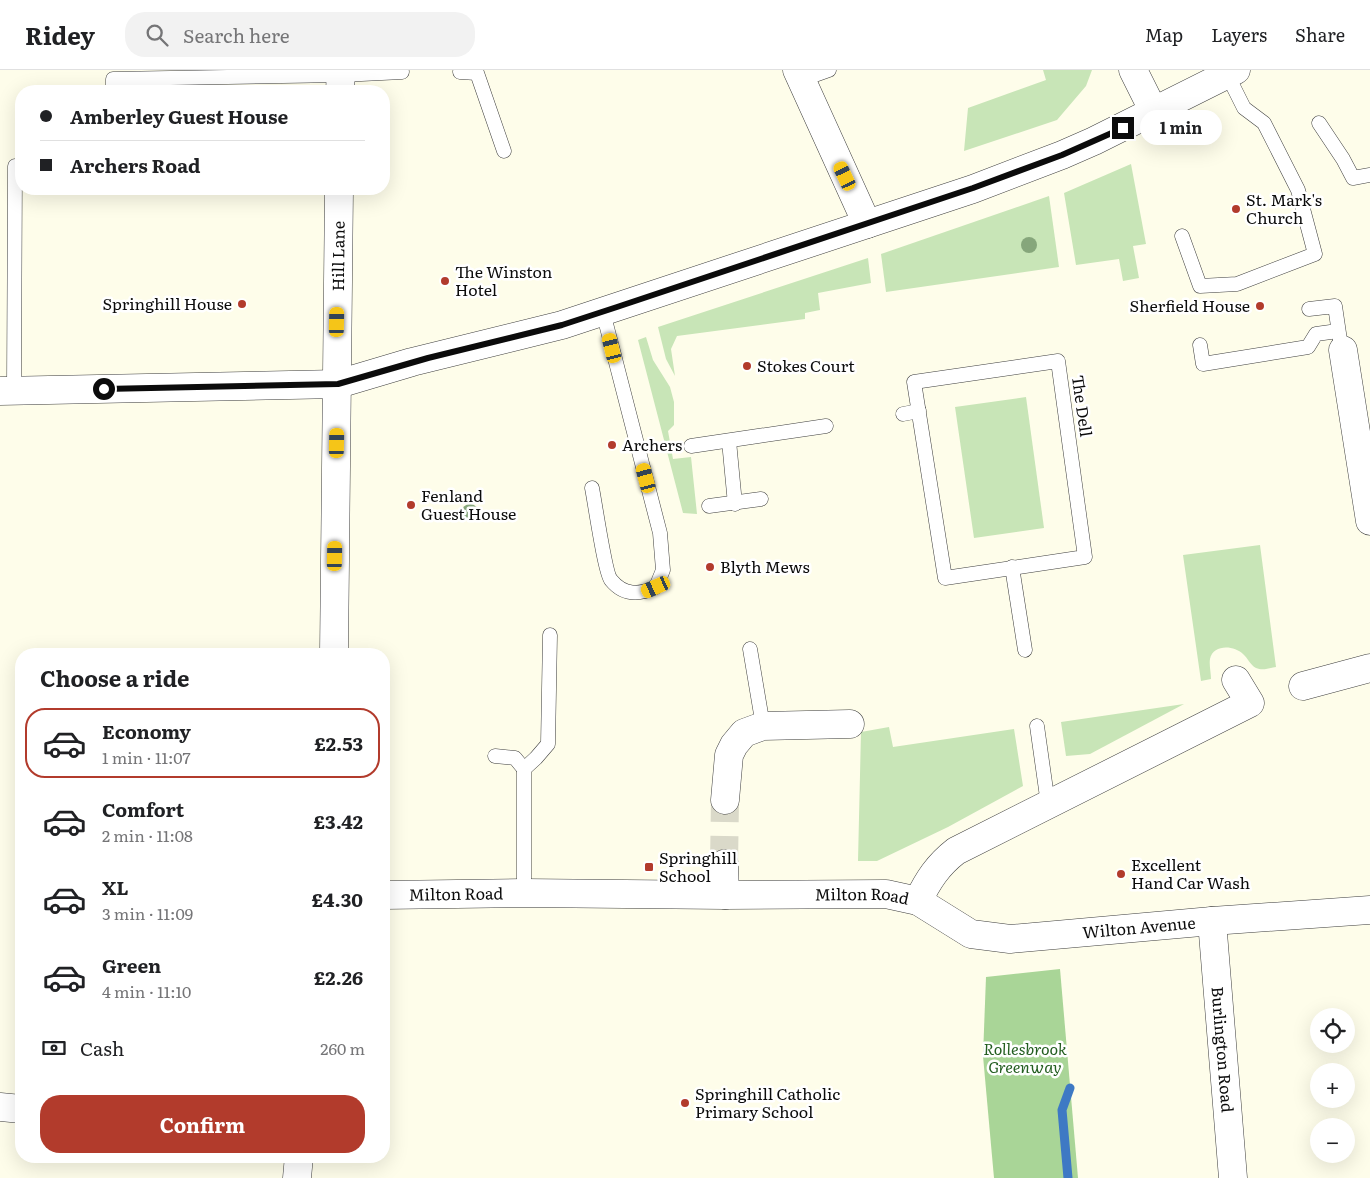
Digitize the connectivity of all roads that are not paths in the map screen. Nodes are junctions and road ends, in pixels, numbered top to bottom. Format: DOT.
graph roads {
  1 [pos="829,70"];
  2 [pos="1133,70"];
  3 [pos="402,72"];
  4 [pos="460,72"];
  5 [pos="1232,72"];
  6 [pos="799,75"];
  7 [pos="341,79"];
  8 [pos="113,85"];
  9 [pos="1154,112"];
  10 [pos="1319,123"];
  11 [pos="504,151"];
  12 [pos="15,166"];
  13 [pos="1370,175"];
  14 [pos="339,195"];
  15 [pos="867,224"];
  16 [pos="1182,236"];
  17 [pos="1309,309"];
  18 [pos="603,312"];
  19 [pos="1340,341"];
  20 [pos="1200,345"];
  21 [pos="338,384"];
  22 [pos="7,390"];
  23 [pos="919,411"];
  24 [pos="903,414"];
  25 [pos="826,426"];
  26 [pos="729,441"];
  27 [pos="691,446"];
  28 [pos="592,488"];
  29 [pos="761,499"];
  30 [pos="735,504"];
  31 [pos="709,506"];
  32 [pos="1370,521"];
  33 [pos="1012,567"];
  34 [pos="550,634"];
  35 [pos="334,648"];
  36 [pos="750,650"];
  37 [pos="1025,650"];
  38 [pos="1370,668"];
  39 [pos="1236,680"];
  40 [pos="1303,686"];
  41 [pos="850,724"];
  42 [pos="763,726"];
  43 [pos="1037,726"];
  44 [pos="495,756"];
  45 [pos="524,769"];
  46 [pos="725,800"];
  47 [pos="1048,804"];
  48 [pos="724,864"];
  49 [pos="524,893"];
  50 [pos="390,895"];
  51 [pos="725,895"];
  52 [pos="918,901"];
  53 [pos="1370,910"];
  54 [pos="1212,921"];
  55 [pos="0,1107"];
  56 [pos="15,1108"];
  57 [pos="298,1163"];
  58 [pos="297,1178"];
  59 [pos="1233,1178"];
  1 -- 6 [label="lane"];
  2 -- 9 [label="street"];
  3 -- 7 [label="lane"];
  4 -- 11 [label="lane"];
  5 -- 9 [label="street"];
  5 -- 16 [label="lane"];
  6 -- 15 [label="street"];
  7 -- 8 [label="lane"];
  9 -- 15 [label="street"];
  10 -- 13 [label="lane"];
  12 -- 22 [label="lane"];
  14 -- 21 [label="street, Hill Lane"];
  15 -- 18 [label="street"];
  17 -- 19 [label="lane"];
  18 -- 21 [label="street"];
  18 -- 28 [label="lane"];
  19 -- 20 [label="lane"];
  19 -- 32 [label="street"];
  21 -- 22 [label="street"];
  21 -- 35 [label="street, Hill Lane"];
  23 -- 24 [label="lane"];
  23 -- 33 [label="lane, The Dell"];
  23 -- 33 [label="lane, The Dell"];
  25 -- 26 [label="lane"];
  26 -- 27 [label="lane"];
  26 -- 30 [label="lane"];
  29 -- 30 [label="lane"];
  30 -- 31 [label="lane"];
  33 -- 37 [label="lane"];
  34 -- 45 [label="lane"];
  36 -- 42 [label="lane"];
  38 -- 40 [label="street"];
  39 -- 47 [label="street, Milton Road"];
  41 -- 42 [label="street"];
  42 -- 46 [label="street"];
  43 -- 47 [label="lane"];
  44 -- 45 [label="lane"];
  45 -- 49 [label="lane"];
  47 -- 52 [label="street, Milton Road"];
  48 -- 51 [label="street"];
  49 -- 50 [label="street, Milton Road"];
  49 -- 51 [label="street, Milton Road"];
  51 -- 52 [label="street, Milton Road"];
  52 -- 54 [label="street, Wilton Avenue"];
  53 -- 54 [label="street, Wilton Avenue"];
  54 -- 59 [label="street, Burlington Road"];
  55 -- 56 [label="street"];
  57 -- 58 [label="street"];
}
